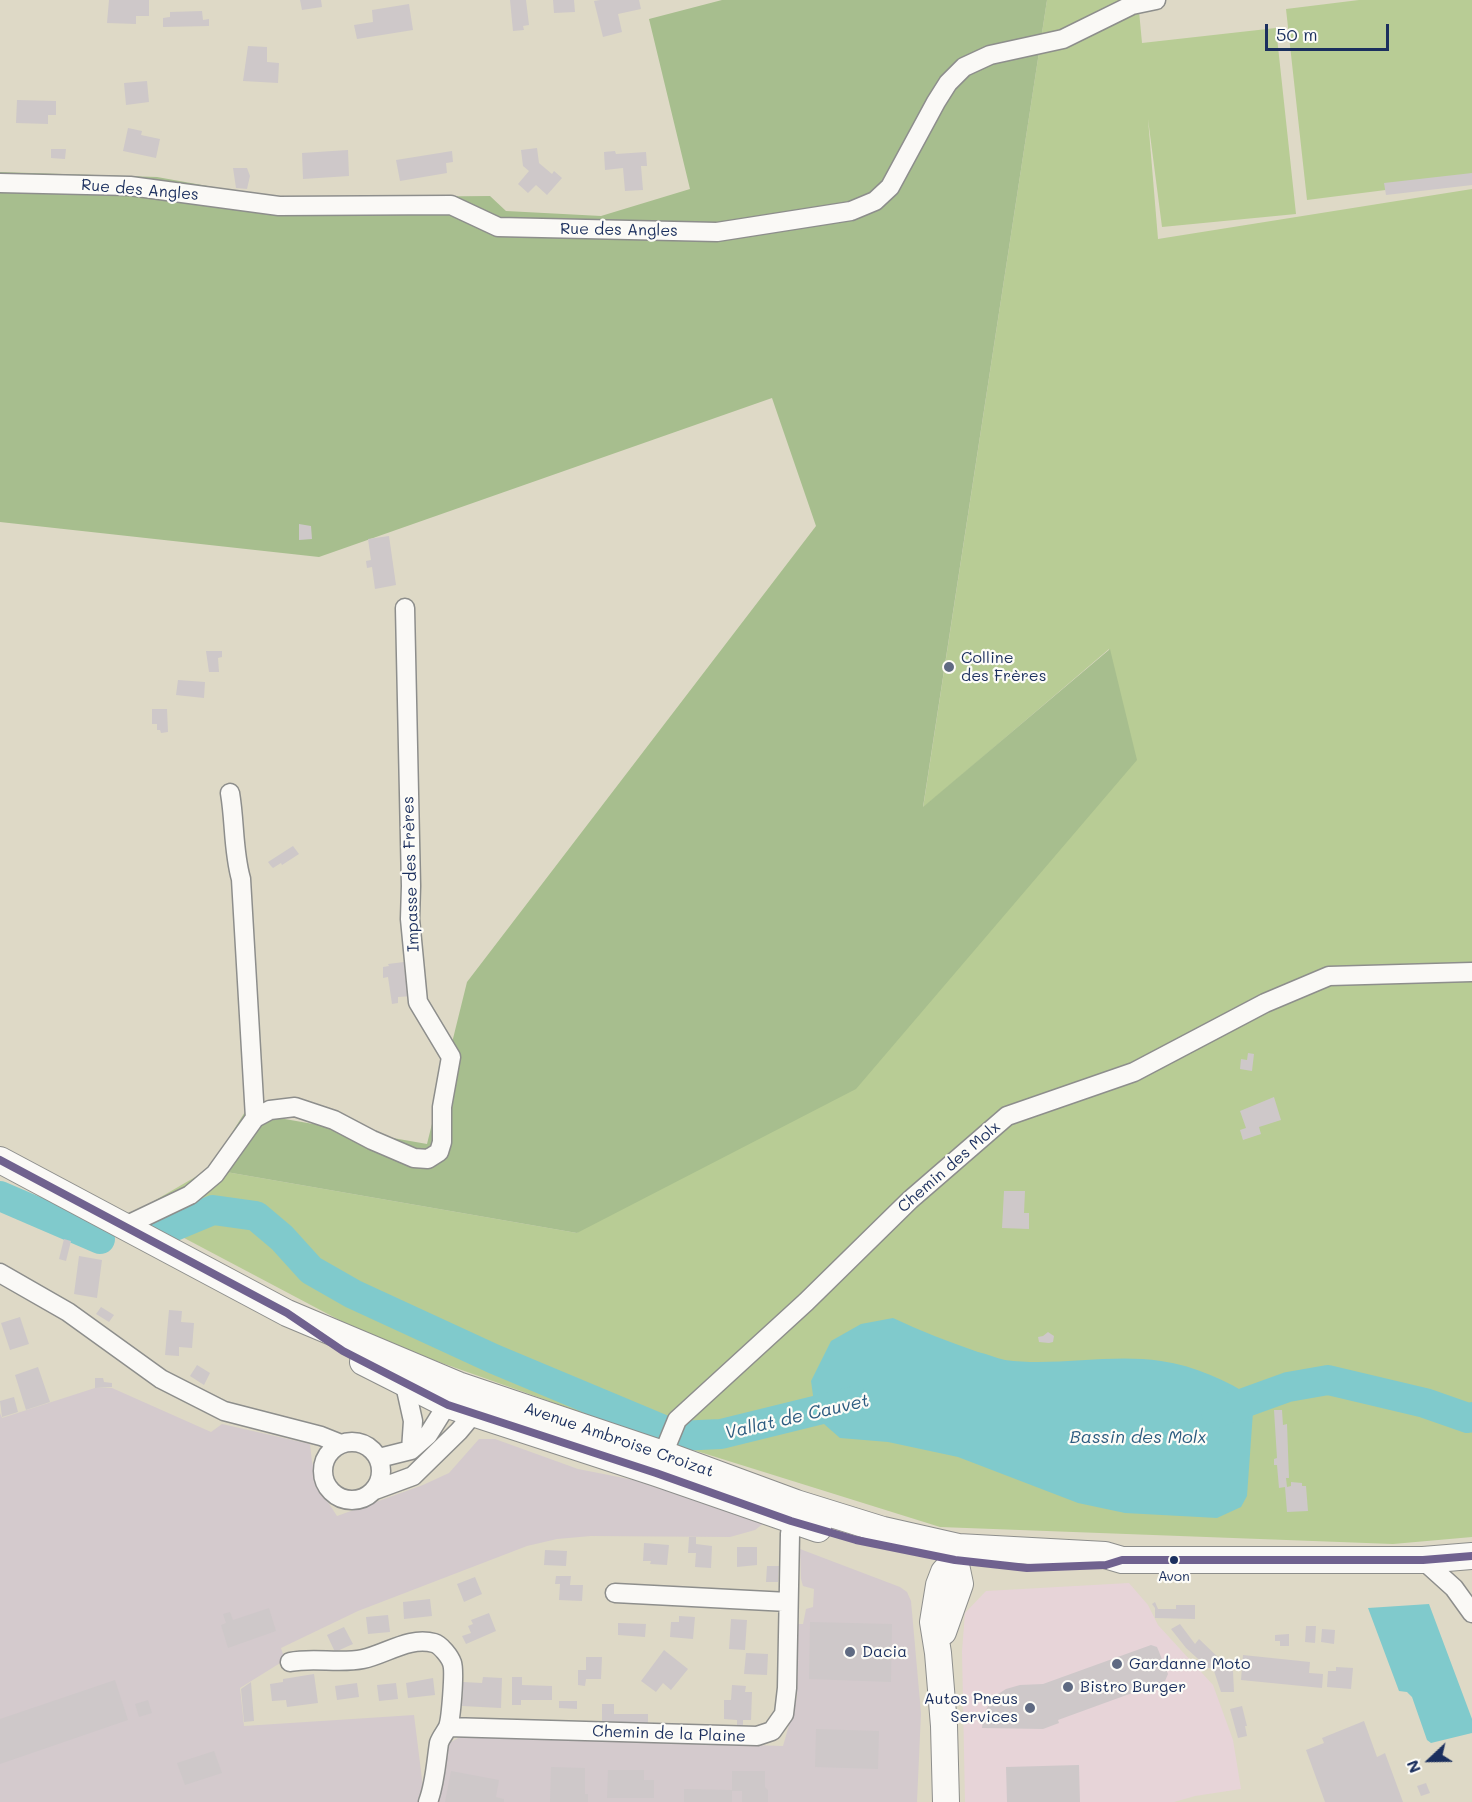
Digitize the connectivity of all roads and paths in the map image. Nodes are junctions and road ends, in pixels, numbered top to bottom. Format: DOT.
graph roads {
  1 [pos="1156,0"];
  2 [pos="0,183"];
  3 [pos="405,608"];
  4 [pos="230,793"];
  5 [pos="1472,972"];
  6 [pos="255,1118"];
  7 [pos="0,1160"];
  8 [pos="125,1226"];
  9 [pos="0,1273"];
  10 [pos="287,1313"];
  11 [pos="405,1385"];
  12 [pos="453,1395"];
  13 [pos="480,1405"];
  14 [pos="341,1444"];
  15 [pos="665,1449"];
  16 [pos="411,1450"];
  17 [pos="379,1458"];
  18 [pos="375,1490"];
  19 [pos="794,1512"];
  20 [pos="956,1554"];
  21 [pos="1472,1556"];
  22 [pos="1423,1560"];
  23 [pos="615,1593"];
  24 [pos="788,1602"];
  25 [pos="1472,1613"];
  26 [pos="290,1662"];
  27 [pos="448,1727"];
  28 [pos="428,1802"];
  29 [pos="946,1802"];
  1 -- 2 [label="street, Rue des Angles"];
  3 -- 6 [label="street, Impasse des Frères"];
  4 -- 6 [label="street"];
  5 -- 15 [label="street, Chemin des Molx"];
  6 -- 8 [label="street"];
  7 -- 8 [label="main road, Avenue Ambroise Croizat"];
  8 -- 10 [label="main road, Avenue Ambroise Croizat"];
  9 -- 14 [label="street"];
  10 -- 11 [label="main road, Avenue Ambroise Croizat"];
  10 -- 12 [label="main road, Avenue Ambroise Croizat"];
  11 -- 12 [label="main road, Avenue Ambroise Croizat"];
  11 -- 16 [label="street"];
  12 -- 13 [label="main road, Avenue Ambroise Croizat"];
  12 -- 16 [label="street"];
  13 -- 15 [label="main road, Avenue Ambroise Croizat"];
  13 -- 18 [label="street"];
  14 -- 17 [label="street"];
  14 -- 18 [label="street"];
  15 -- 19 [label="main road, Avenue Ambroise Croizat"];
  16 -- 17 [label="street"];
  17 -- 18 [label="street"];
  19 -- 20 [label="main road, Avenue Ambroise Croizat"];
  19 -- 24 [label="street, Chemin de la Plaine"];
  20 -- 22 [label="main road, Avenue Ambroise Croizat"];
  20 -- 29 [label="main road"];
  21 -- 22 [label="main road, Avenue Ambroise Croizat"];
  22 -- 25 [label="street"];
  23 -- 24 [label="street"];
  24 -- 27 [label="street, Chemin de la Plaine"];
  26 -- 27 [label="street"];
  27 -- 28 [label="street"];
}
